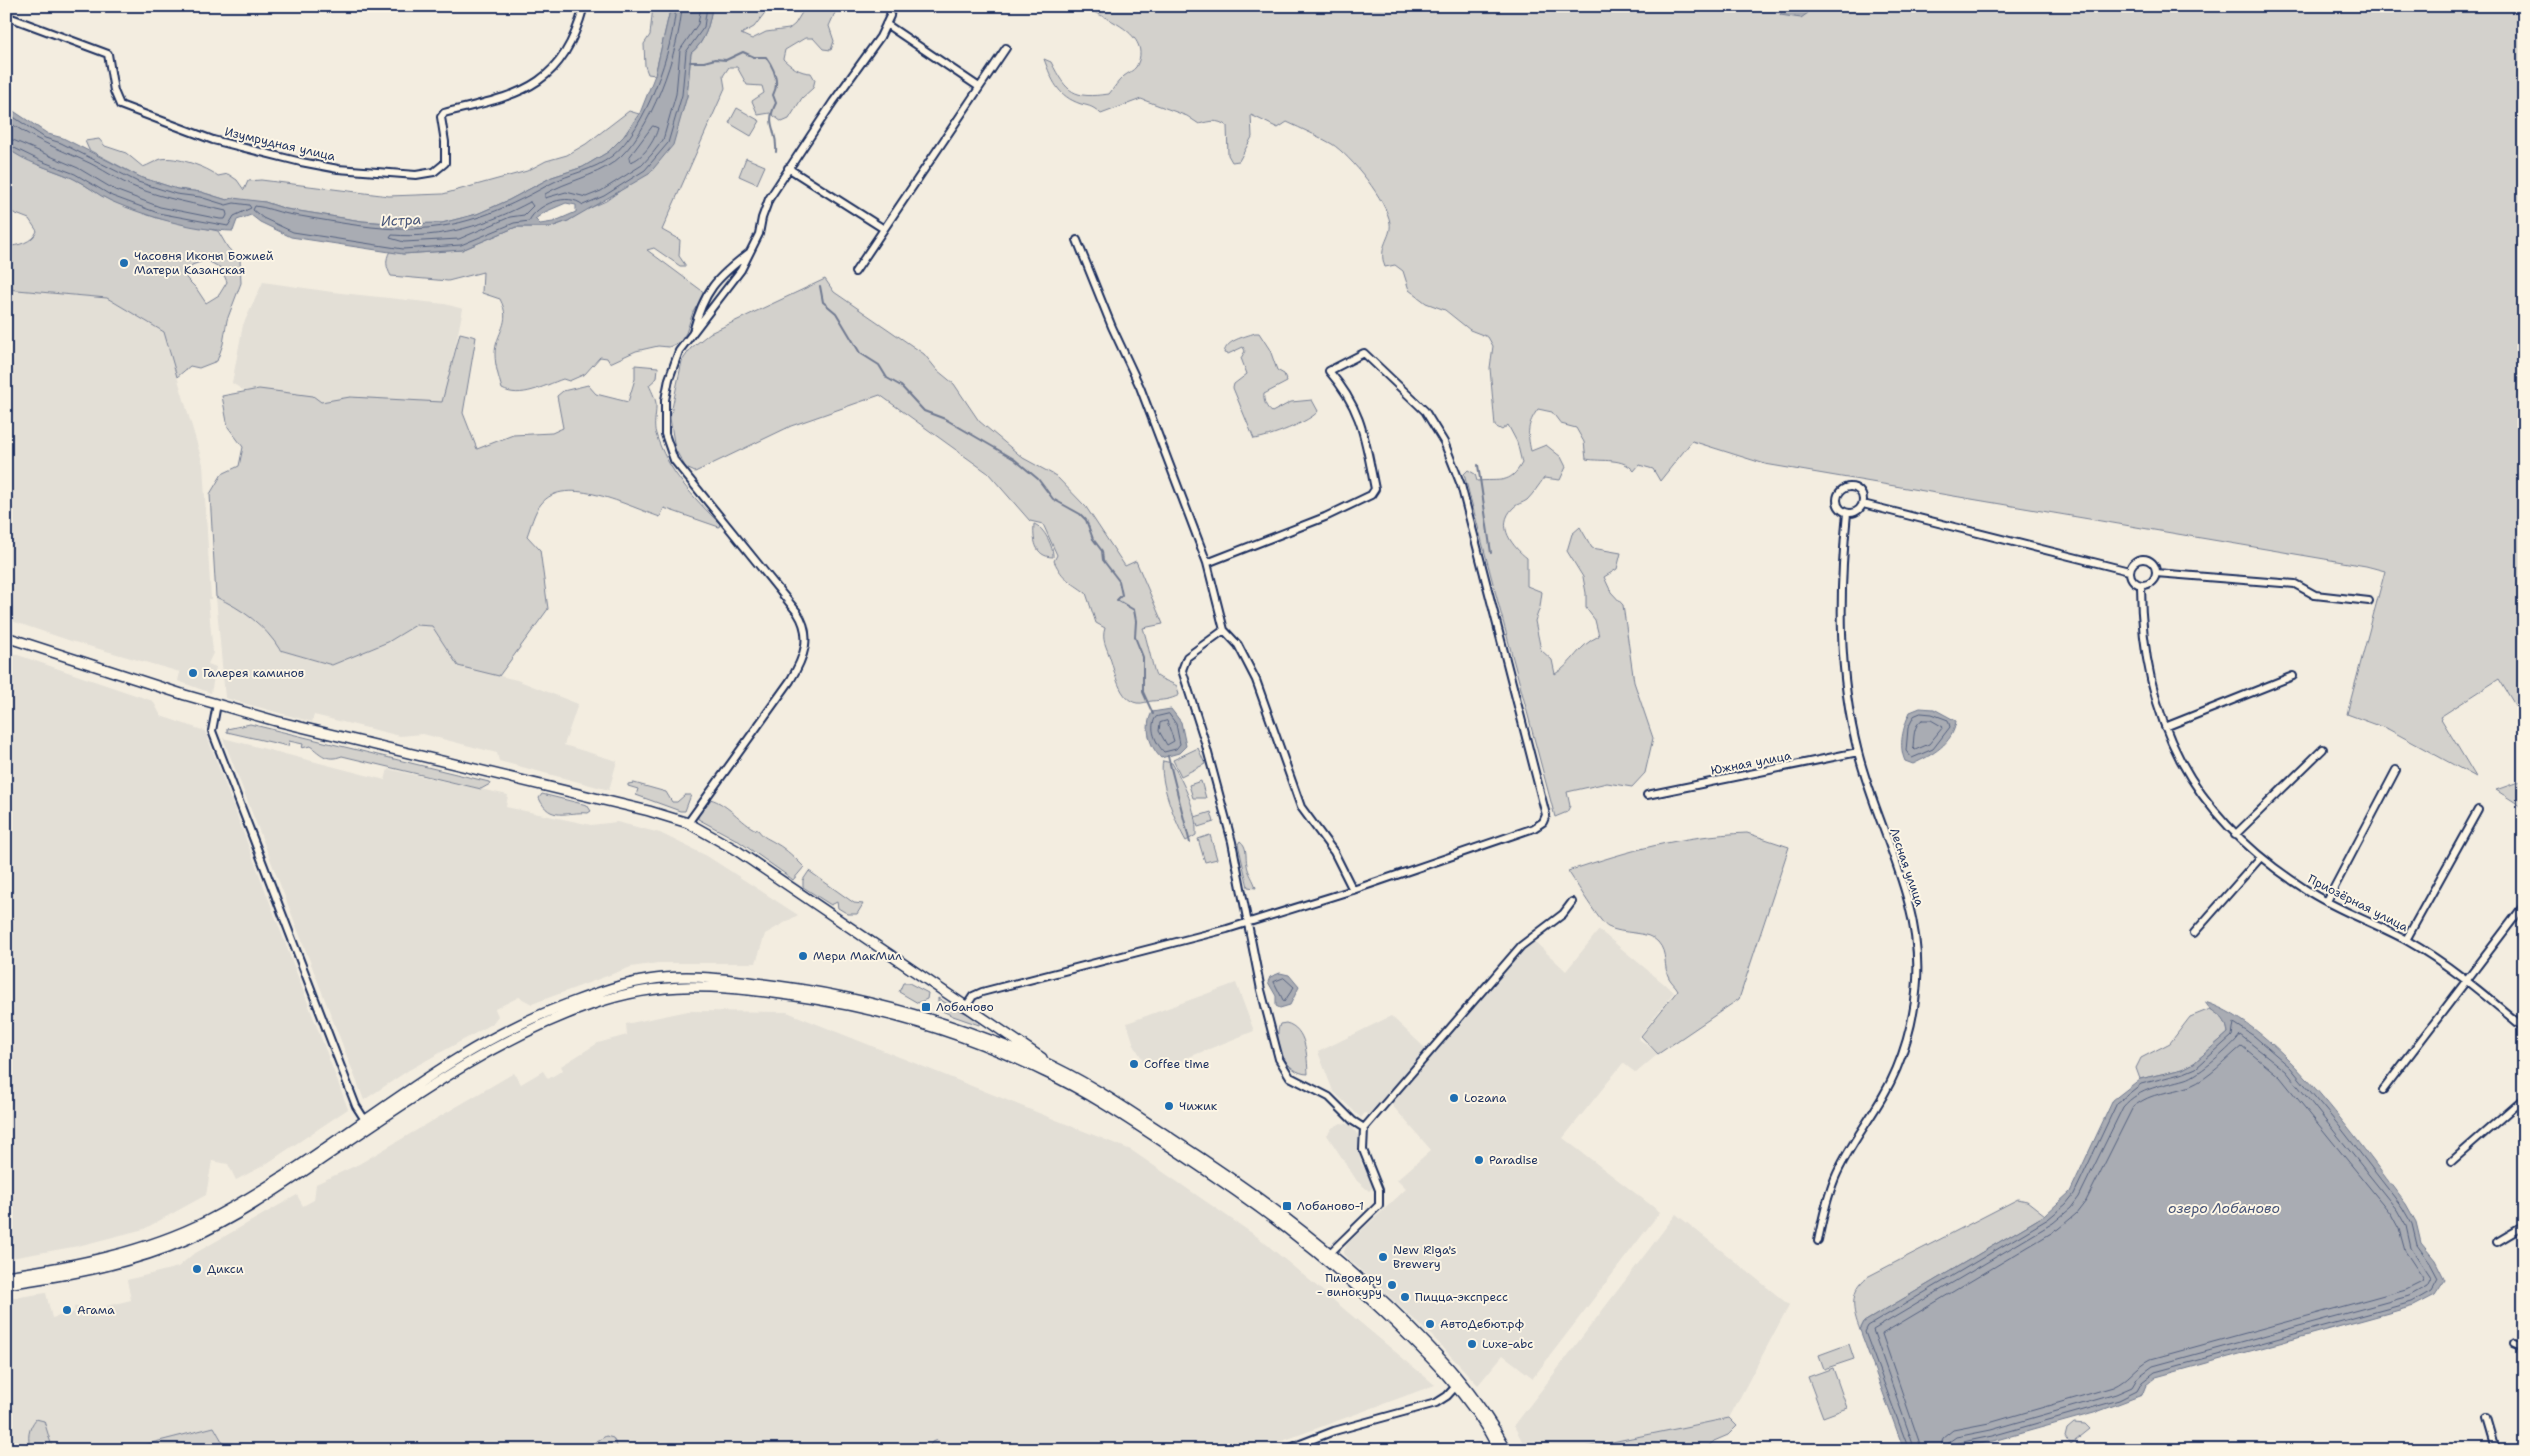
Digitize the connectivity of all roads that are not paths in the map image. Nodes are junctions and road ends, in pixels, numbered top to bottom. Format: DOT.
graph roads {
  1 [pos="584,6"];
  2 [pos="891,6"];
  3 [pos="6,16"];
  4 [pos="886,24"];
  5 [pos="1006,48"];
  6 [pos="980,87"];
  7 [pos="788,168"];
  8 [pos="884,229"];
  9 [pos="1077,240"];
  10 [pos="751,252"];
  11 [pos="855,272"];
  12 [pos="691,338"];
  13 [pos="1864,504"];
  14 [pos="1848,513"];
  15 [pos="1207,563"];
  16 [pos="2129,570"];
  17 [pos="2156,573"];
  18 [pos="2141,586"];
  19 [pos="2369,601"];
  20 [pos="1224,630"];
  21 [pos="6,637"];
  22 [pos="2293,676"];
  23 [pos="217,704"];
  24 [pos="2165,728"];
  25 [pos="2323,749"];
  26 [pos="1858,752"];
  27 [pos="2396,770"];
  28 [pos="1647,795"];
  29 [pos="2478,810"];
  30 [pos="688,823"];
  31 [pos="2235,835"];
  32 [pos="2260,858"];
  33 [pos="1352,890"];
  34 [pos="2327,901"];
  35 [pos="1572,902"];
  36 [pos="2524,906"];
  37 [pos="1247,923"];
  38 [pos="2194,933"];
  39 [pos="2406,940"];
  40 [pos="2467,981"];
  41 [pos="967,1005"];
  42 [pos="998,1027"];
  43 [pos="2524,1028"];
  44 [pos="993,1046"];
  45 [pos="1058,1069"];
  46 [pos="2383,1090"];
  47 [pos="2524,1098"];
  48 [pos="365,1120"];
  49 [pos="1364,1128"];
  50 [pos="2452,1161"];
  51 [pos="2524,1226"];
  52 [pos="1818,1241"];
  53 [pos="2497,1242"];
  54 [pos="1328,1255"];
  55 [pos="6,1276"];
  56 [pos="6,1284"];
  57 [pos="2514,1343"];
  58 [pos="2524,1347"];
  59 [pos="1459,1383"];
  60 [pos="2487,1419"];
  61 [pos="1285,1450"];
  62 [pos="1499,1450"];
  63 [pos="1506,1450"];
  64 [pos="2496,1450"];
  1 -- 3 [label="street, Изумрудная улица"];
  2 -- 4 [label="street"];
  4 -- 6 [label="street"];
  4 -- 7 [label="street"];
  5 -- 6 [label="street"];
  6 -- 8 [label="street"];
  7 -- 8 [label="street"];
  7 -- 10 [label="street"];
  8 -- 11 [label="street"];
  9 -- 15 [label="street"];
  10 -- 12 [label="street"];
  10 -- 12 [label="street"];
  12 -- 30 [label="street"];
  13 -- 14 [label="street"];
  13 -- 14 [label="street"];
  13 -- 16 [label="street"];
  14 -- 26 [label="street, Лесная улица"];
  15 -- 20 [label="street"];
  15 -- 33 [label="street"];
  16 -- 17 [label="street"];
  16 -- 18 [label="street"];
  17 -- 18 [label="street"];
  17 -- 19 [label="street"];
  18 -- 24 [label="street, Приозёрная улица"];
  20 -- 33 [label="street"];
  20 -- 37 [label="street"];
  21 -- 23 [label="main road"];
  22 -- 24 [label="street"];
  23 -- 30 [label="main road"];
  23 -- 48 [label="street"];
  24 -- 31 [label="street, Приозёрная улица"];
  25 -- 31 [label="street"];
  26 -- 28 [label="street, Южная улица"];
  26 -- 52 [label="street, Лесная улица"];
  27 -- 34 [label="street"];
  29 -- 39 [label="street"];
  30 -- 41 [label="main road"];
  31 -- 32 [label="street, Приозёрная улица"];
  32 -- 34 [label="street, Приозёрная улица"];
  32 -- 38 [label="street"];
  33 -- 37 [label="street"];
  34 -- 39 [label="street, Приозёрная улица"];
  35 -- 49 [label="street"];
  36 -- 40 [label="street"];
  37 -- 41 [label="street"];
  37 -- 49 [label="street"];
  39 -- 40 [label="street, Приозёрная улица"];
  40 -- 43 [label="street, Приозёрная улица"];
  40 -- 46 [label="street"];
  41 -- 42 [label="main road"];
  42 -- 44 [label="main road"];
  42 -- 45 [label="main road"];
  44 -- 45 [label="main road"];
  44 -- 48 [label="main road"];
  44 -- 54 [label="main road"];
  44 -- 56 [label="main road"];
  45 -- 54 [label="main road"];
  47 -- 50 [label="street"];
  48 -- 55 [label="main road"];
  49 -- 54 [label="street"];
  51 -- 53 [label="street"];
  54 -- 59 [label="main road"];
  57 -- 58 [label="street"];
  59 -- 61 [label="street"];
  59 -- 62 [label="main road"];
  59 -- 63 [label="main road"];
  60 -- 64 [label="street"];
}
